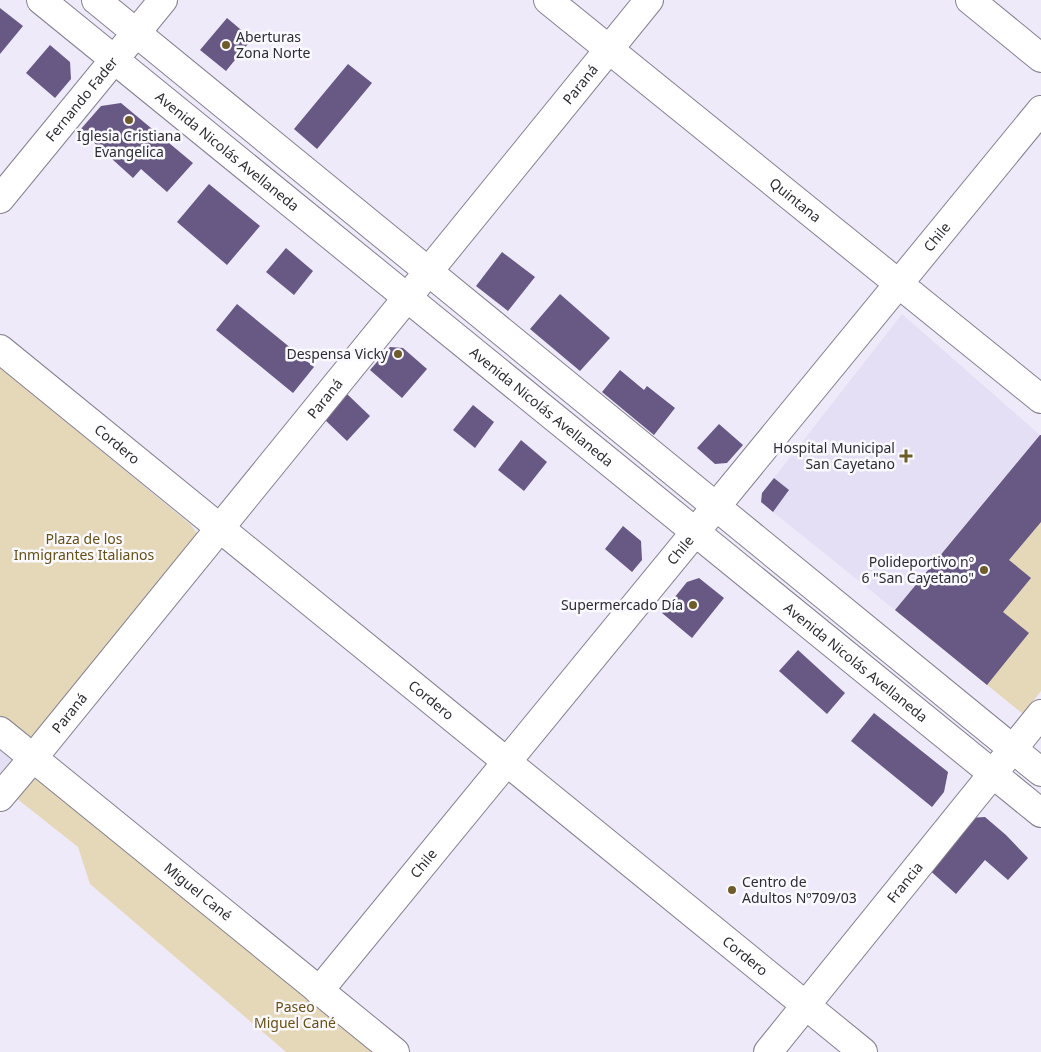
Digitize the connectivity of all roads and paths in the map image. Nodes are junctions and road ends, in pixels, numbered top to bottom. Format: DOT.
graph roads {
  1 [pos="41,0"];
  2 [pos="96,0"];
  3 [pos="163,0"];
  4 [pos="548,0"];
  5 [pos="649,0"];
  6 [pos="970,0"];
  7 [pos="136,33"];
  8 [pos="609,49"];
  9 [pos="1041,58"];
  10 [pos="114,60"];
  11 [pos="1041,110"];
  12 [pos="0,199"];
  13 [pos="428,272"];
  14 [pos="899,284"];
  15 [pos="406,297"];
  16 [pos="0,349"];
  17 [pos="1041,399"];
  18 [pos="716,506"];
  19 [pos="220,528"];
  20 [pos="695,532"];
  21 [pos="1041,714"];
  22 [pos="0,731"];
  23 [pos="1013,749"];
  24 [pos="33,758"];
  25 [pos="507,761"];
  26 [pos="1041,772"];
  27 [pos="993,774"];
  28 [pos="0,797"];
  29 [pos="1041,813"];
  30 [pos="319,991"];
  31 [pos="806,1006"];
  32 [pos="395,1052"];
  33 [pos="768,1052"];
  34 [pos="863,1052"];
  1 -- 10 [label="street, Avenida Nicolás Avellaneda"];
  2 -- 7 [label="street"];
  3 -- 7 [label="street, Fernando Fader"];
  4 -- 8 [label="street, Quintana"];
  5 -- 8 [label="street, Paraná"];
  6 -- 9 [label="street"];
  7 -- 10 [label="street, Fernando Fader"];
  7 -- 13 [label="street"];
  8 -- 13 [label="street, Paraná"];
  8 -- 14 [label="street, Quintana"];
  10 -- 12 [label="street, Fernando Fader"];
  10 -- 15 [label="street, Avenida Nicolás Avellaneda"];
  11 -- 14 [label="street, Chile"];
  13 -- 15 [label="street, Paraná"];
  13 -- 18 [label="street"];
  14 -- 17 [label="street, Quintana"];
  14 -- 18 [label="street, Chile"];
  15 -- 19 [label="street, Paraná"];
  15 -- 20 [label="street, Avenida Nicolás Avellaneda"];
  16 -- 19 [label="street, Cordero"];
  18 -- 20 [label="street, Chile"];
  18 -- 23 [label="street"];
  19 -- 24 [label="street, Paraná"];
  19 -- 25 [label="street, Cordero"];
  20 -- 25 [label="street, Chile"];
  20 -- 27 [label="street, Avenida Nicolás Avellaneda"];
  21 -- 23 [label="street, Francia"];
  22 -- 24 [label="street, Miguel Cané"];
  23 -- 26 [label="street"];
  23 -- 27 [label="street, Francia"];
  24 -- 28 [label="street, Paraná"];
  24 -- 30 [label="street, Miguel Cané"];
  25 -- 30 [label="street, Chile"];
  25 -- 31 [label="street, Cordero"];
  27 -- 29 [label="street, Avenida Nicolás Avellaneda"];
  27 -- 31 [label="street, Francia"];
  30 -- 32 [label="street, Miguel Cané"];
  31 -- 33 [label="street, Francia"];
  31 -- 34 [label="street, Cordero"];
}
